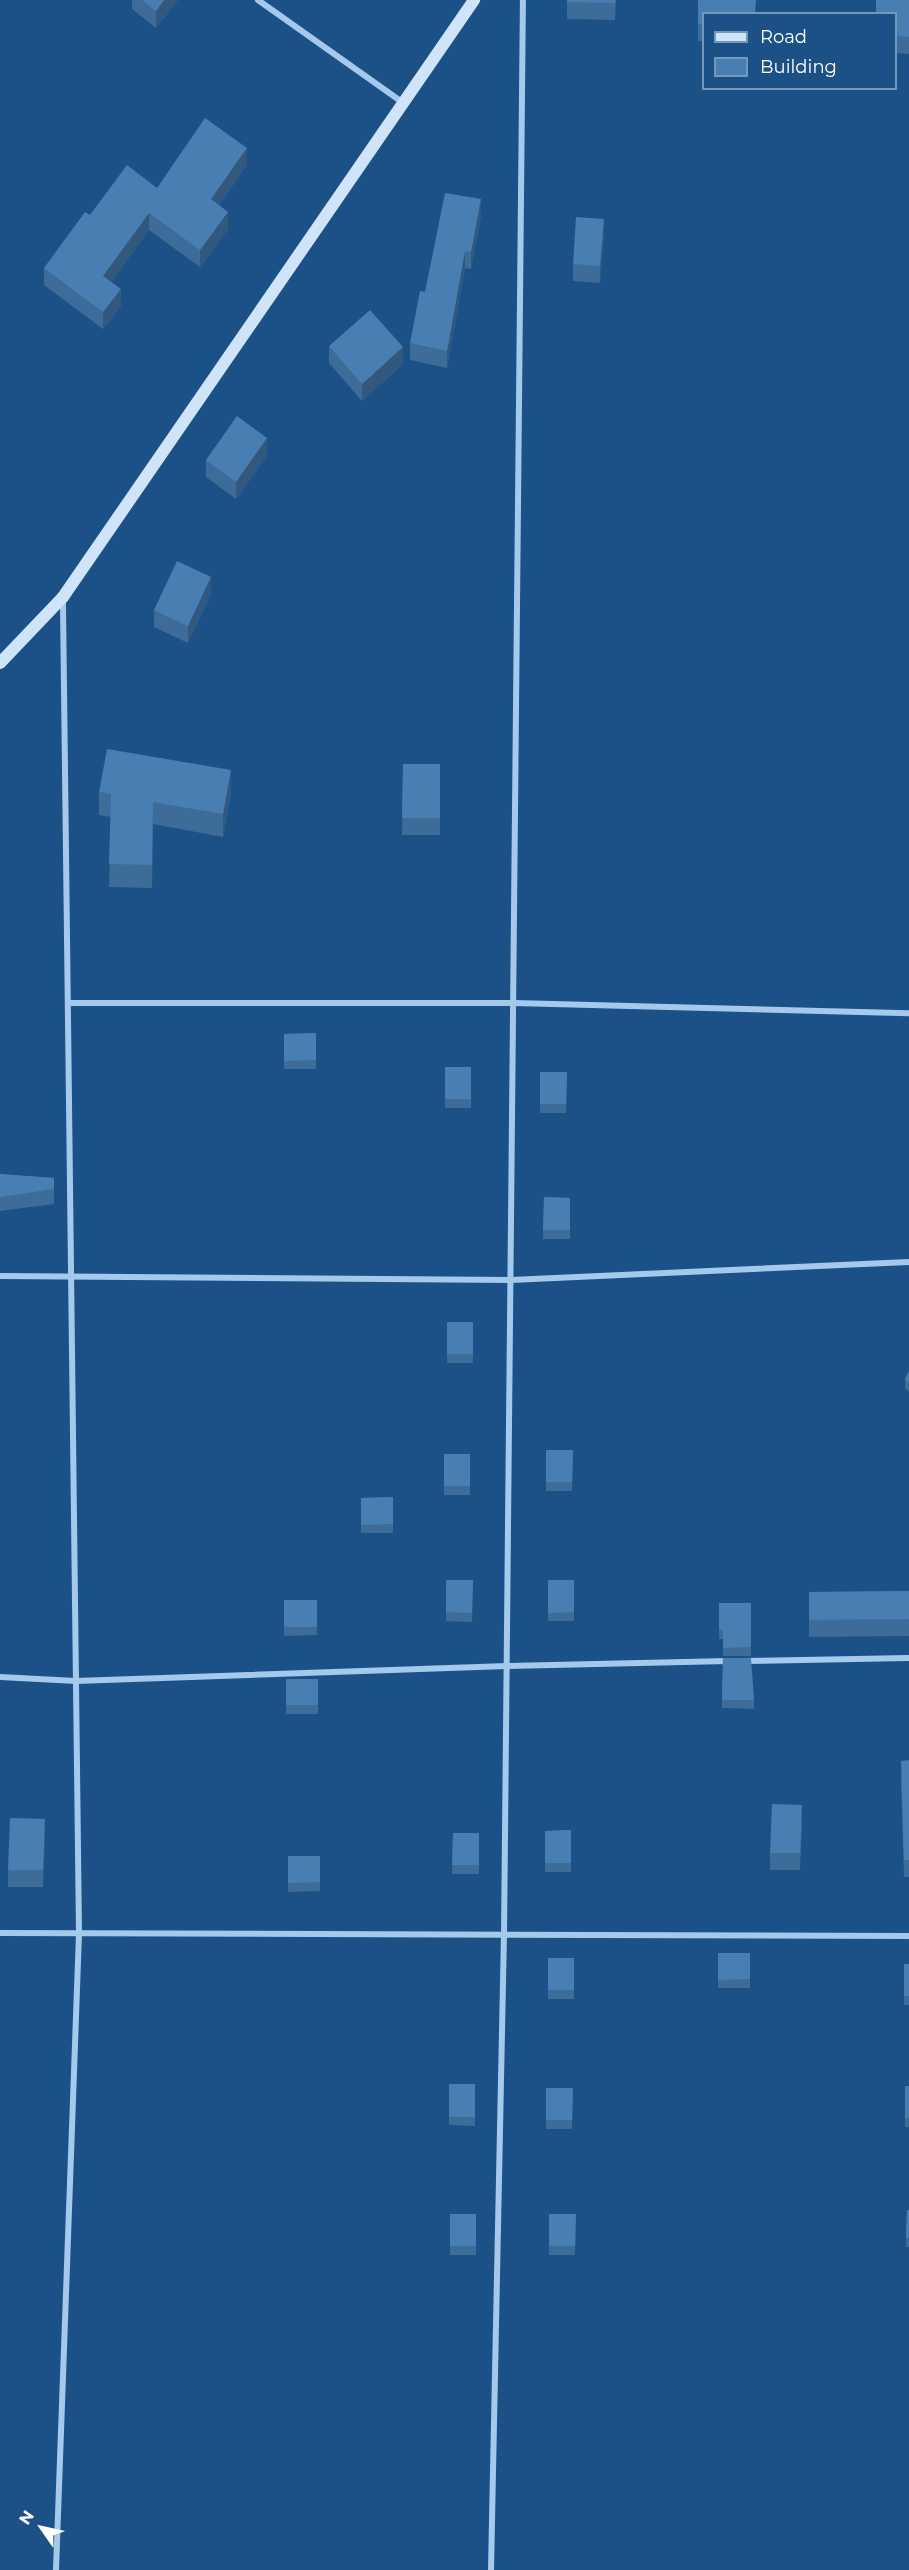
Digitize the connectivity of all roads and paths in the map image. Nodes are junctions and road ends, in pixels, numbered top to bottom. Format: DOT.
graph roads {
  1 [pos="258,0"];
  2 [pos="474,0"];
  3 [pos="523,0"];
  4 [pos="402,102"];
  5 [pos="63,597"];
  6 [pos="0,663"];
  7 [pos="514,1003"];
  8 [pos="69,1004"];
  9 [pos="909,1013"];
  10 [pos="909,1262"];
  11 [pos="0,1276"];
  12 [pos="72,1277"];
  13 [pos="511,1280"];
  14 [pos="909,1658"];
  15 [pos="507,1665"];
  16 [pos="0,1677"];
  17 [pos="76,1681"];
  18 [pos="0,1933"];
  19 [pos="79,1933"];
  20 [pos="504,1936"];
  21 [pos="909,1936"];
  22 [pos="56,2570"];
  23 [pos="491,2570"];
  1 -- 4 [label="street"];
  2 -- 4 [label="main road"];
  3 -- 7 [label="street"];
  4 -- 5 [label="main road"];
  5 -- 6 [label="main road"];
  5 -- 8 [label="street"];
  7 -- 8 [label="street"];
  7 -- 9 [label="street"];
  7 -- 13 [label="street"];
  8 -- 12 [label="street"];
  10 -- 13 [label="street"];
  11 -- 12 [label="street"];
  12 -- 13 [label="street"];
  12 -- 17 [label="street"];
  13 -- 15 [label="street"];
  14 -- 15 [label="street"];
  15 -- 17 [label="street"];
  15 -- 20 [label="street"];
  16 -- 17 [label="street"];
  17 -- 19 [label="street"];
  18 -- 19 [label="street"];
  19 -- 20 [label="street"];
  19 -- 22 [label="street"];
  20 -- 21 [label="street"];
  20 -- 23 [label="street"];
}
